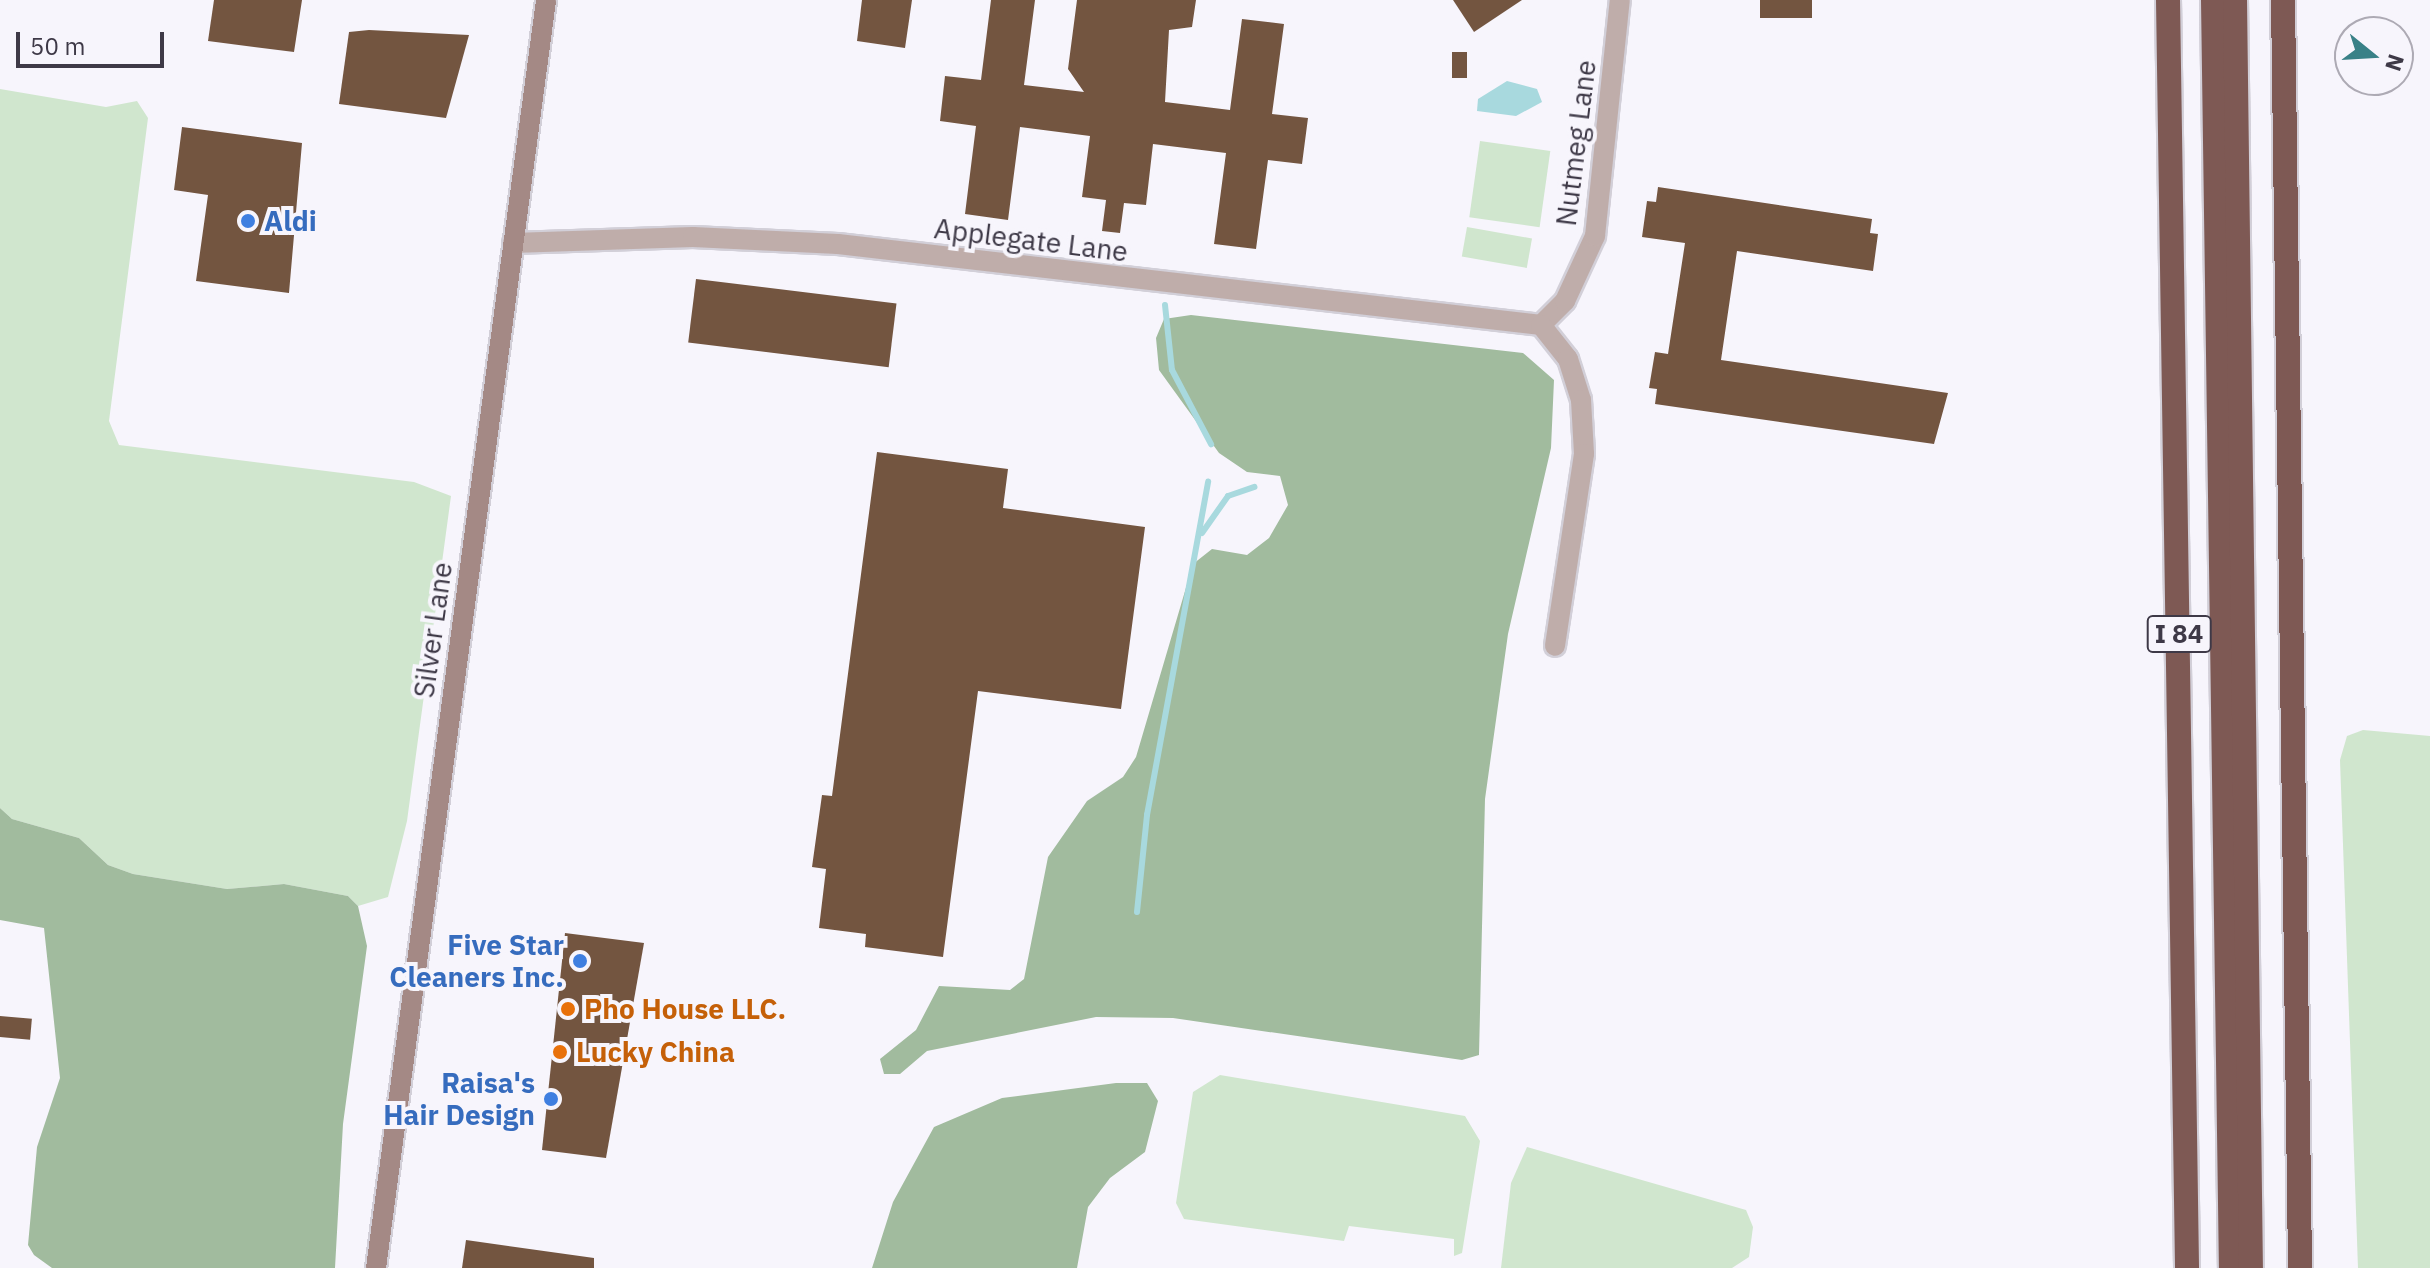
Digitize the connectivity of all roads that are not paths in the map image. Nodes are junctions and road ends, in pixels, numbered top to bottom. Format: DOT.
graph roads {
  1 [pos="546,0"];
  2 [pos="1620,0"];
  3 [pos="2168,0"];
  4 [pos="2213,0"];
  5 [pos="2235,0"];
  6 [pos="2283,0"];
  7 [pos="513,243"];
  8 [pos="1541,325"];
  9 [pos="1555,646"];
  10 [pos="376,1268"];
  11 [pos="2187,1268"];
  12 [pos="2231,1268"];
  13 [pos="2251,1268"];
  14 [pos="2300,1268"];
  1 -- 7 [label="main road, Silver Lane"];
  2 -- 8 [label="street, Nutmeg Lane"];
  3 -- 11 [label="highway, I 84"];
  4 -- 12 [label="highway"];
  5 -- 13 [label="highway"];
  6 -- 14 [label="highway"];
  7 -- 8 [label="street, Applegate Lane"];
  7 -- 10 [label="main road, Silver Lane"];
  8 -- 9 [label="street"];
}
